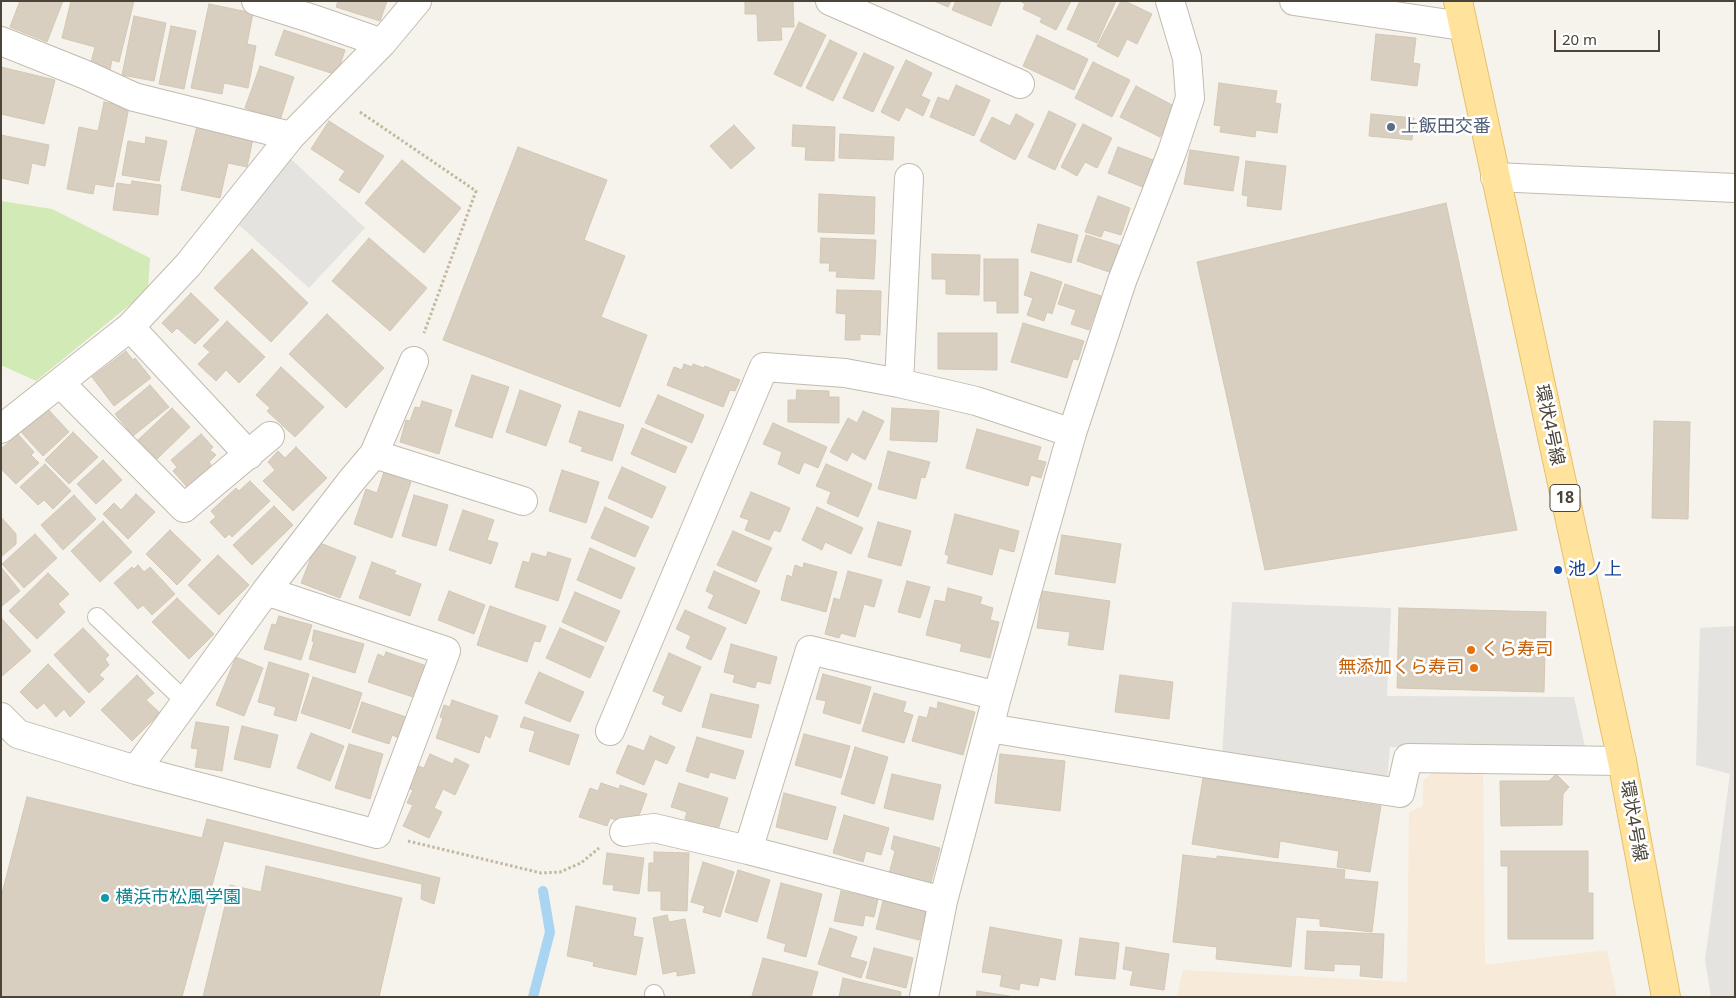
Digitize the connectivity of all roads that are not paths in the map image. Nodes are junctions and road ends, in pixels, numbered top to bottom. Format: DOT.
graph roads {
  1 [pos="256,1"];
  2 [pos="417,1"];
  3 [pos="830,1"];
  4 [pos="1170,1"];
  5 [pos="1294,1"];
  6 [pos="316,10"];
  7 [pos="1460,14"];
  8 [pos="1,41"];
  9 [pos="382,43"];
  10 [pos="1020,84"];
  11 [pos="291,136"];
  12 [pos="1495,177"];
  13 [pos="909,178"];
  14 [pos="1735,188"];
  15 [pos="130,327"];
  16 [pos="414,361"];
  17 [pos="60,382"];
  18 [pos="899,382"];
  19 [pos="1,429"];
  20 [pos="1072,433"];
  21 [pos="270,436"];
  22 [pos="374,454"];
  23 [pos="248,455"];
  24 [pos="523,501"];
  25 [pos="266,591"];
  26 [pos="97,617"];
  27 [pos="997,697"];
  28 [pos="186,702"];
  29 [pos="1,717"];
  30 [pos="989,728"];
  31 [pos="610,731"];
  32 [pos="1622,761"];
  33 [pos="136,770"];
  34 [pos="624,832"];
  35 [pos="748,850"];
  36 [pos="943,901"];
  37 [pos="924,997"];
  38 [pos="1666,997"];
  1 -- 6 [label="street"];
  2 -- 9 [label="street"];
  3 -- 10 [label="street"];
  4 -- 20 [label="street"];
  5 -- 7 [label="street"];
  6 -- 9 [label="street"];
  7 -- 12 [label="main road, 環状4号線 / 18"];
  8 -- 11 [label="street"];
  9 -- 11 [label="street"];
  11 -- 15 [label="street"];
  12 -- 14 [label="street"];
  12 -- 32 [label="main road, 環状4号線 / 18"];
  13 -- 18 [label="street"];
  15 -- 17 [label="street"];
  15 -- 23 [label="street"];
  16 -- 22 [label="street"];
  17 -- 19 [label="street"];
  17 -- 23 [label="street"];
  18 -- 20 [label="street"];
  18 -- 31 [label="street"];
  20 -- 27 [label="street"];
  21 -- 23 [label="street"];
  22 -- 24 [label="street"];
  22 -- 25 [label="street"];
  25 -- 28 [label="street"];
  25 -- 33 [label="street"];
  26 -- 28 [label="lane"];
  27 -- 30 [label="street"];
  27 -- 35 [label="street"];
  28 -- 33 [label="street"];
  29 -- 33 [label="street"];
  30 -- 32 [label="street"];
  30 -- 36 [label="street"];
  32 -- 38 [label="main road, 環状4号線 / 18"];
  34 -- 35 [label="street"];
  35 -- 36 [label="street"];
  36 -- 37 [label="street"];
}
